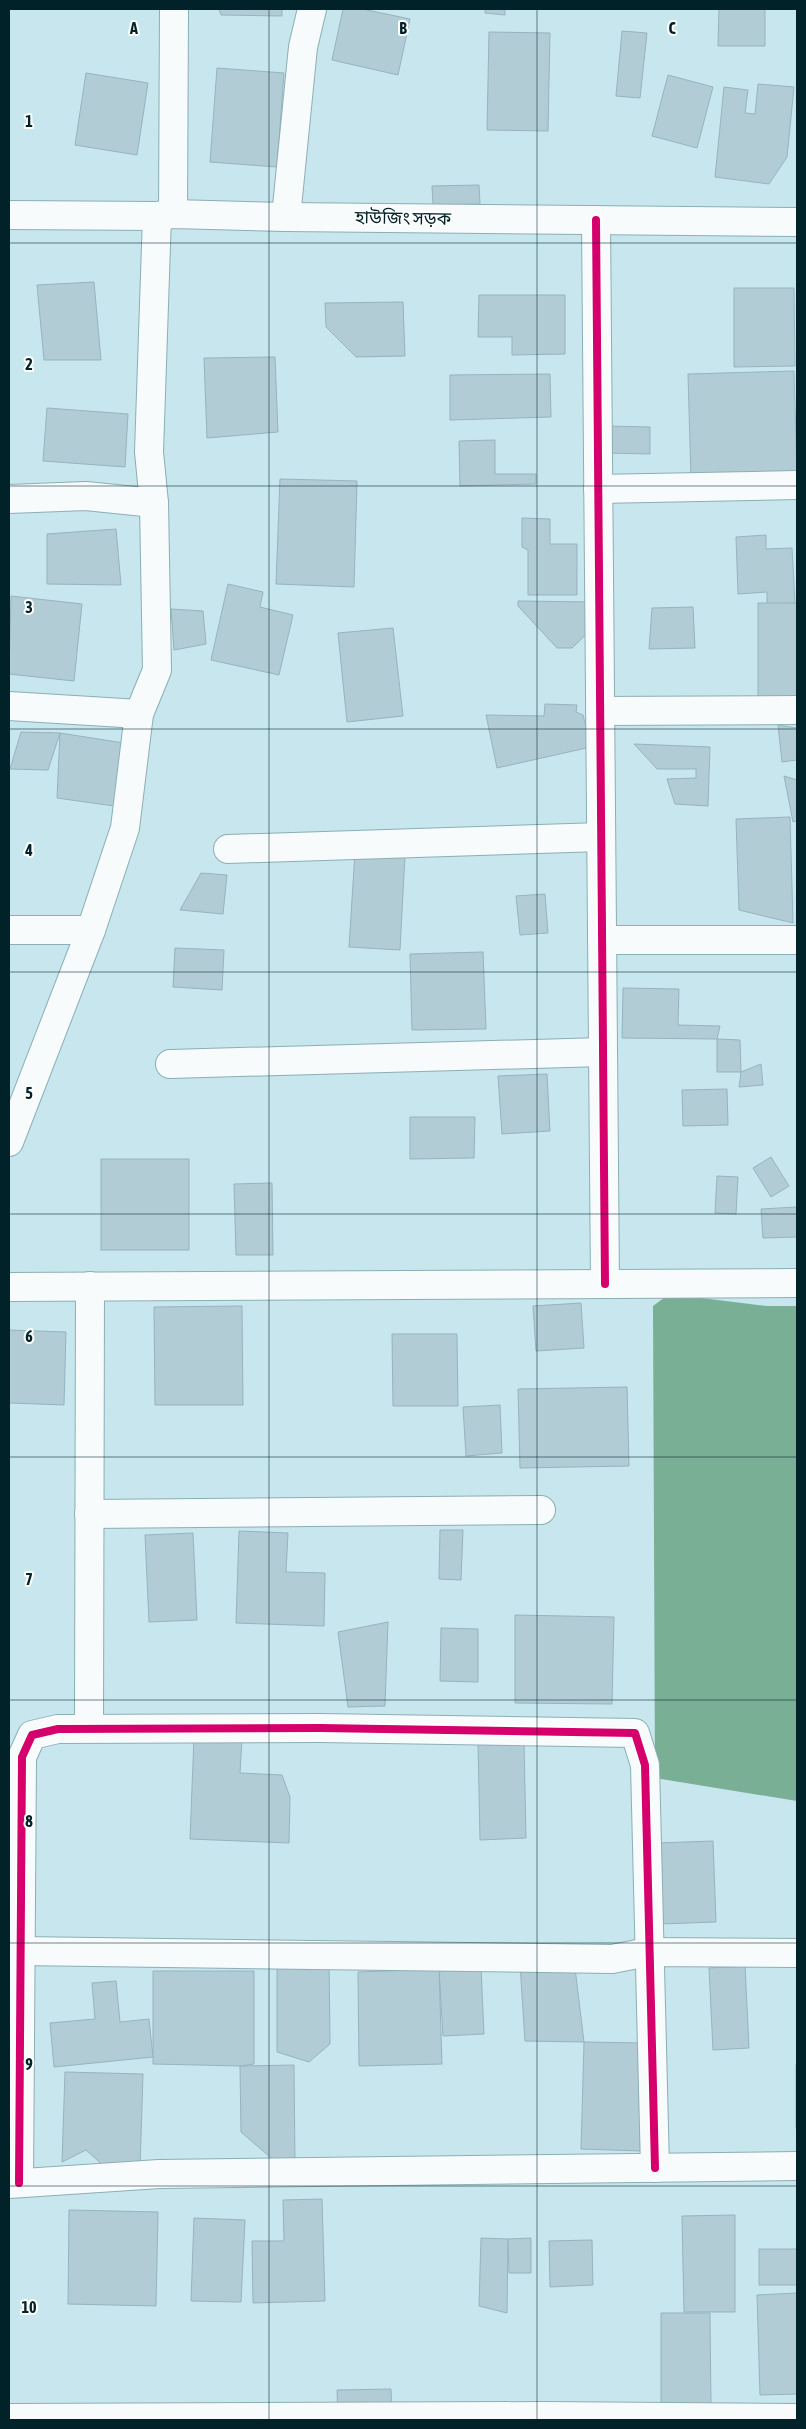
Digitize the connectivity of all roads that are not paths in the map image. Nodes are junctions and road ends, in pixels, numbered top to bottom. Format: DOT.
graph roads {
  1 [pos="174,9"];
  2 [pos="312,9"];
  3 [pos="9,215"];
  4 [pos="165,215"];
  5 [pos="286,217"];
  6 [pos="596,220"];
  7 [pos="797,222"];
  8 [pos="797,485"];
  9 [pos="598,489"];
  10 [pos="9,499"];
  11 [pos="154,503"];
  12 [pos="9,706"];
  13 [pos="797,710"];
  14 [pos="600,711"];
  15 [pos="139,714"];
  16 [pos="601,837"];
  17 [pos="228,849"];
  18 [pos="9,930"];
  19 [pos="91,930"];
  20 [pos="602,940"];
  21 [pos="797,940"];
  22 [pos="603,1052"];
  23 [pos="170,1064"];
  24 [pos="9,1142"];
  25 [pos="797,1283"];
  26 [pos="604,1284"];
  27 [pos="90,1286"];
  28 [pos="9,1287"];
  29 [pos="541,1510"];
  30 [pos="89,1514"];
  31 [pos="89,1728"];
  32 [pos="21,1951"];
  33 [pos="648,1952"];
  34 [pos="797,1953"];
  35 [pos="797,2166"];
  36 [pos="655,2168"];
  37 [pos="14,2183"];
  38 [pos="9,2418"];
  39 [pos="797,2418"];
  1 -- 4 [label="street"];
  2 -- 5 [label="street"];
  3 -- 4 [label="street, হাউজিং সড়ক"];
  4 -- 5 [label="street, হাউজিং সড়ক"];
  4 -- 11 [label="street"];
  5 -- 6 [label="street, হাউজিং সড়ক"];
  6 -- 7 [label="street, হাউজিং সড়ক"];
  6 -- 9 [label="street"];
  8 -- 9 [label="street"];
  9 -- 14 [label="street"];
  10 -- 11 [label="street"];
  11 -- 15 [label="street"];
  12 -- 15 [label="street"];
  13 -- 14 [label="street"];
  14 -- 16 [label="street"];
  15 -- 19 [label="street"];
  16 -- 17 [label="street"];
  16 -- 20 [label="street"];
  18 -- 19 [label="street"];
  19 -- 24 [label="street"];
  20 -- 21 [label="street"];
  20 -- 22 [label="street"];
  22 -- 23 [label="street"];
  22 -- 26 [label="street"];
  25 -- 26 [label="street"];
  26 -- 27 [label="street"];
  27 -- 28 [label="street"];
  27 -- 30 [label="street"];
  29 -- 30 [label="street"];
  30 -- 31 [label="street"];
  31 -- 32 [label="street"];
  31 -- 33 [label="street"];
  32 -- 33 [label="street"];
  32 -- 37 [label="street"];
  33 -- 34 [label="street"];
  33 -- 36 [label="street"];
  35 -- 36 [label="street"];
  36 -- 37 [label="street"];
  38 -- 39 [label="street"];
}
